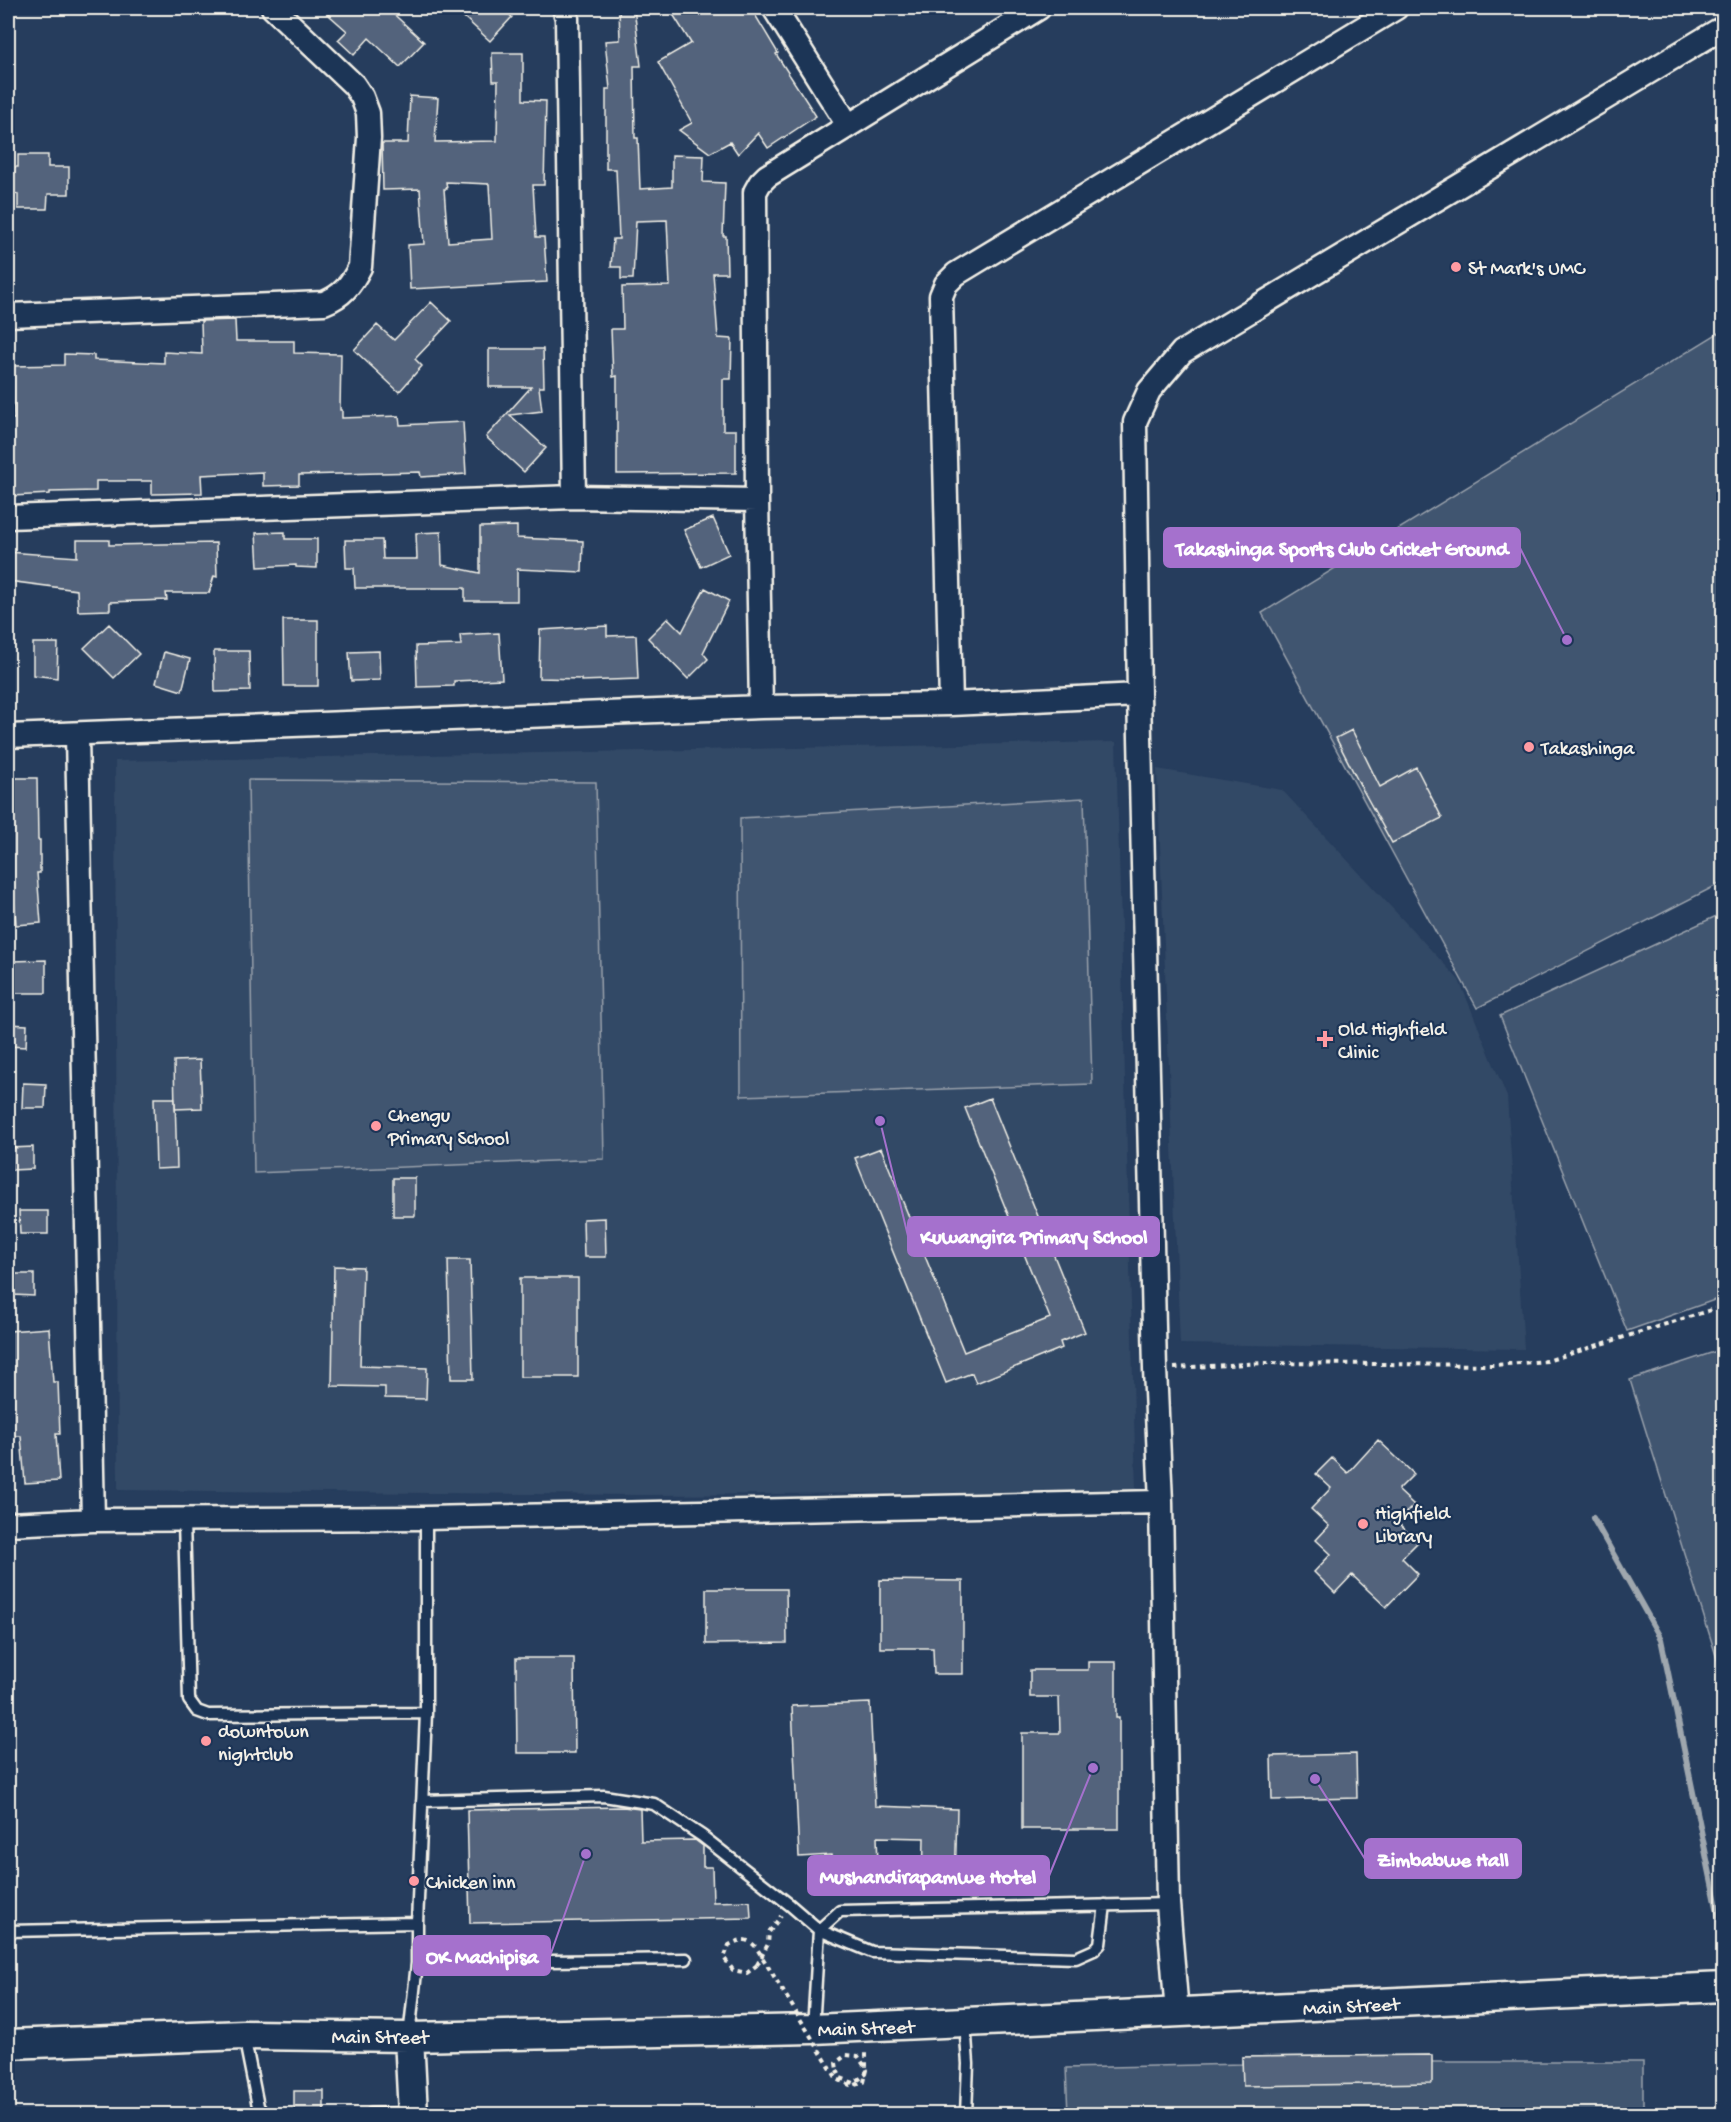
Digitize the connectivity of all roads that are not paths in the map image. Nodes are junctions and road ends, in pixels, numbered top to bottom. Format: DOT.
graph roads {
  1 [pos="273,8"];
  2 [pos="564,8"];
  3 [pos="774,8"];
  4 [pos="1396,8"];
  5 [pos="1034,9"];
  6 [pos="1724,27"];
  7 [pos="848,125"];
  8 [pos="8,315"];
  9 [pos="574,497"];
  10 [pos="757,500"];
  11 [pos="8,517"];
  12 [pos="1139,695"];
  13 [pos="951,704"];
  14 [pos="761,707"];
  15 [pos="77,735"];
  16 [pos="8,736"];
  17 [pos="1161,1502"];
  18 [pos="426,1518"];
  19 [pos="93,1520"];
  20 [pos="184,1521"];
  21 [pos="8,1524"];
  22 [pos="426,1713"];
  23 [pos="422,1801"];
  24 [pos="1105,1905"];
  25 [pos="1167,1905"];
  26 [pos="417,1923"];
  27 [pos="819,1930"];
  28 [pos="8,1931"];
  29 [pos="686,1959"];
  30 [pos="417,1963"];
  31 [pos="1724,1987"];
  32 [pos="1178,2013"];
  33 [pos="965,2023"];
  34 [pos="813,2029"];
  35 [pos="243,2036"];
  36 [pos="409,2037"];
  37 [pos="8,2044"];
  38 [pos="413,2114"];
  39 [pos="263,2115"];
  40 [pos="371,2115"];
  41 [pos="966,2115"];
  1 -- 8 [label="street"];
  2 -- 9 [label="street"];
  3 -- 7 [label="street"];
  4 -- 13 [label="street"];
  5 -- 7 [label="street"];
  6 -- 12 [label="street"];
  7 -- 10 [label="street"];
  9 -- 10 [label="street"];
  9 -- 11 [label="street"];
  10 -- 14 [label="street"];
  12 -- 13 [label="street"];
  12 -- 17 [label="street"];
  13 -- 14 [label="street"];
  14 -- 15 [label="street"];
  15 -- 16 [label="street"];
  15 -- 19 [label="street"];
  17 -- 18 [label="street"];
  17 -- 25 [label="street"];
  18 -- 20 [label="street"];
  18 -- 22 [label="lane"];
  19 -- 20 [label="street"];
  19 -- 21 [label="street"];
  20 -- 22 [label="lane"];
  22 -- 23 [label="lane"];
  23 -- 26 [label="lane"];
  23 -- 27 [label="lane"];
  24 -- 25 [label="lane"];
  24 -- 27 [label="lane"];
  24 -- 27 [label="lane"];
  25 -- 32 [label="street"];
  26 -- 28 [label="lane"];
  26 -- 30 [label="lane"];
  27 -- 34 [label="lane"];
  29 -- 30 [label="lane"];
  30 -- 36 [label="lane"];
  31 -- 32 [label="street, Main Street"];
  32 -- 33 [label="street, Main Street"];
  33 -- 34 [label="street, Main Street"];
  33 -- 41 [label="lane"];
  34 -- 36 [label="street, Main Street"];
  35 -- 36 [label="street, Main Street"];
  35 -- 37 [label="street, Main Street"];
  35 -- 39 [label="lane"];
  36 -- 38 [label="street"];
  38 -- 40 [label="lane"];
}
